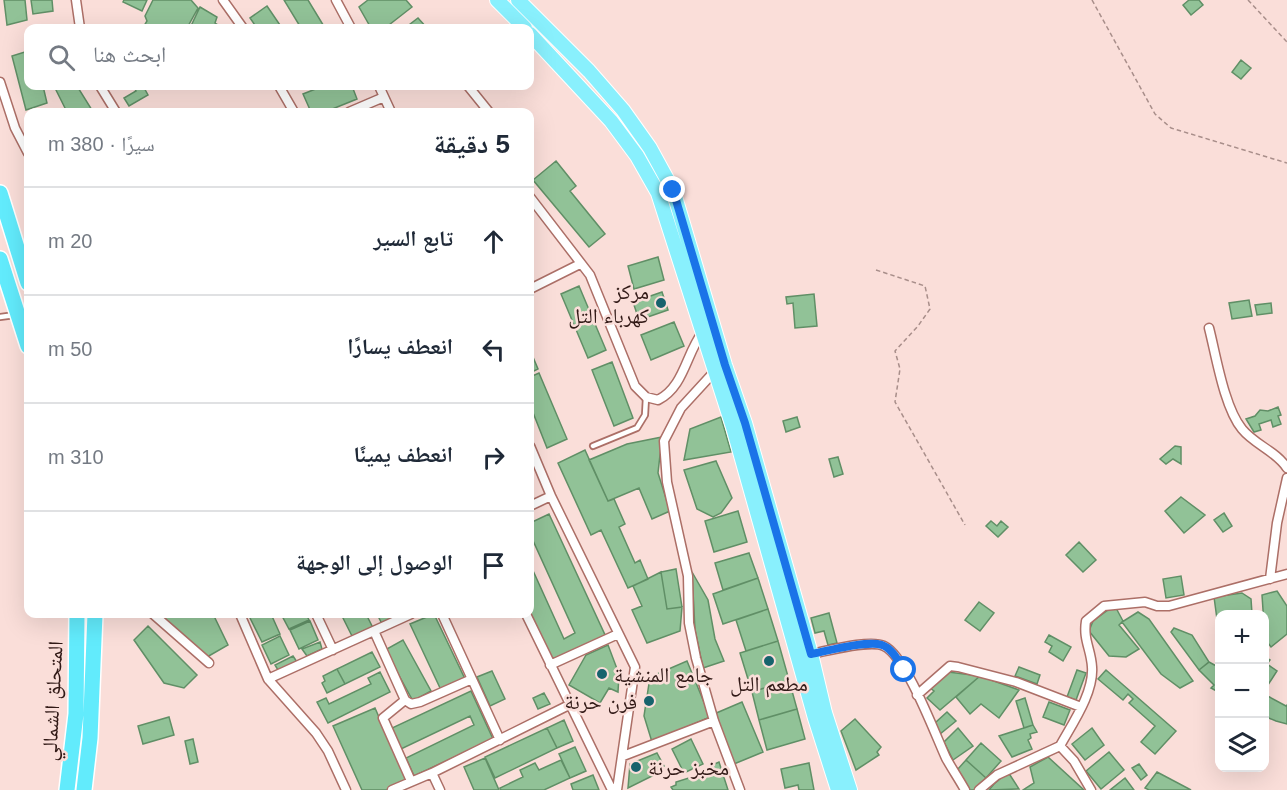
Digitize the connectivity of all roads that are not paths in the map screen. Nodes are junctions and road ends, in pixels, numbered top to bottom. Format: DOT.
graph roads {
  1 [pos="76,0"];
  2 [pos="222,0"];
  3 [pos="336,0"];
  4 [pos="497,0"];
  5 [pos="518,0"];
  6 [pos="79,24"];
  7 [pos="240,24"];
  8 [pos="349,24"];
  9 [pos="521,24"];
  10 [pos="534,38"];
  11 [pos="0,82"];
  12 [pos="102,90"];
  13 [pos="281,90"];
  14 [pos="381,90"];
  15 [pos="471,90"];
  16 [pos="384,97"];
  17 [pos="114,108"];
  18 [pos="292,108"];
  19 [pos="358,108"];
  20 [pos="389,108"];
  21 [pos="486,108"];
  22 [pos="24,145"];
  23 [pos="0,193"];
  24 [pos="534,202"];
  25 [pos="0,259"];
  26 [pos="580,264"];
  27 [pos="24,270"];
  28 [pos="534,288"];
  29 [pos="18,314"];
  30 [pos="0,317"];
  31 [pos="1209,328"];
  32 [pos="24,333"];
  33 [pos="702,333"];
  34 [pos="714,372"];
  35 [pos="646,397"];
  36 [pos="593,446"];
  37 [pos="534,456"];
  38 [pos="1287,468"];
  39 [pos="1287,478"];
  40 [pos="551,496"];
  41 [pos="534,504"];
  42 [pos="1287,574"];
  43 [pos="1270,579"];
  44 [pos="77,618"];
  45 [pos="95,618"];
  46 [pos="158,618"];
  47 [pos="242,618"];
  48 [pos="318,618"];
  49 [pos="402,618"];
  50 [pos="444,618"];
  51 [pos="528,618"];
  52 [pos="374,631"];
  53 [pos="618,634"];
  54 [pos="333,650"];
  55 [pos="811,654"];
  56 [pos="209,663"];
  57 [pos="550,665"];
  58 [pos="268,679"];
  59 [pos="472,679"];
  60 [pos="917,694"];
  61 [pos="405,700"];
  62 [pos="569,705"];
  63 [pos="1081,707"];
  64 [pos="714,721"];
  65 [pos="500,740"];
  66 [pos="1060,746"];
  67 [pos="623,756"];
  68 [pos="432,773"];
  69 [pos="411,781"];
  70 [pos="67,790"];
  71 [pos="84,790"];
  72 [pos="346,790"];
  73 [pos="392,790"];
  74 [pos="440,790"];
  75 [pos="612,790"];
  76 [pos="617,790"];
  77 [pos="740,790"];
  78 [pos="838,790"];
  79 [pos="850,790"];
  80 [pos="965,790"];
  81 [pos="980,790"];
  82 [pos="1091,790"];
  1 -- 6 [label="street"];
  2 -- 7 [label="street"];
  3 -- 8 [label="street"];
  4 -- 9 [label="main road"];
  5 -- 55 [label="main road"];
  10 -- 33 [label="main road"];
  11 -- 22 [label="street"];
  12 -- 17 [label="street"];
  13 -- 18 [label="street"];
  14 -- 16 [label="street"];
  15 -- 21 [label="street"];
  16 -- 19 [label="street"];
  16 -- 20 [label="street"];
  23 -- 27 [label="highway"];
  24 -- 26 [label="street"];
  25 -- 29 [label="highway"];
  26 -- 28 [label="street"];
  26 -- 35 [label="street"];
  29 -- 30 [label="lane"];
  29 -- 32 [label="highway"];
  31 -- 38 [label="street"];
  33 -- 34 [label="main road"];
  33 -- 35 [label="street"];
  34 -- 64 [label="street"];
  34 -- 78 [label="main road"];
  35 -- 36 [label="lane"];
  37 -- 40 [label="street"];
  39 -- 43 [label="street"];
  40 -- 41 [label="street"];
  40 -- 53 [label="street"];
  42 -- 43 [label="street"];
  43 -- 63 [label="street"];
  44 -- 70 [label="highway, المتحلق الشمالي"];
  45 -- 71 [label="highway, المتحلق الشمالي"];
  46 -- 56 [label="street"];
  47 -- 58 [label="street"];
  48 -- 54 [label="street"];
  49 -- 52 [label="street"];
  50 -- 59 [label="street"];
  51 -- 57 [label="street"];
  52 -- 54 [label="street"];
  52 -- 61 [label="street"];
  53 -- 57 [label="street"];
  53 -- 67 [label="street"];
  54 -- 58 [label="street"];
  55 -- 60 [label="street"];
  55 -- 79 [label="main road"];
  57 -- 62 [label="street"];
  58 -- 72 [label="street"];
  59 -- 61 [label="street"];
  59 -- 65 [label="street"];
  60 -- 63 [label="street"];
  60 -- 80 [label="street"];
  61 -- 69 [label="street"];
  62 -- 65 [label="street"];
  62 -- 75 [label="street"];
  63 -- 66 [label="street"];
  64 -- 67 [label="street"];
  64 -- 77 [label="street"];
  65 -- 68 [label="street"];
  66 -- 81 [label="street"];
  66 -- 82 [label="street"];
  67 -- 76 [label="street"];
  68 -- 69 [label="street"];
  68 -- 74 [label="street"];
  69 -- 73 [label="street"];
}
